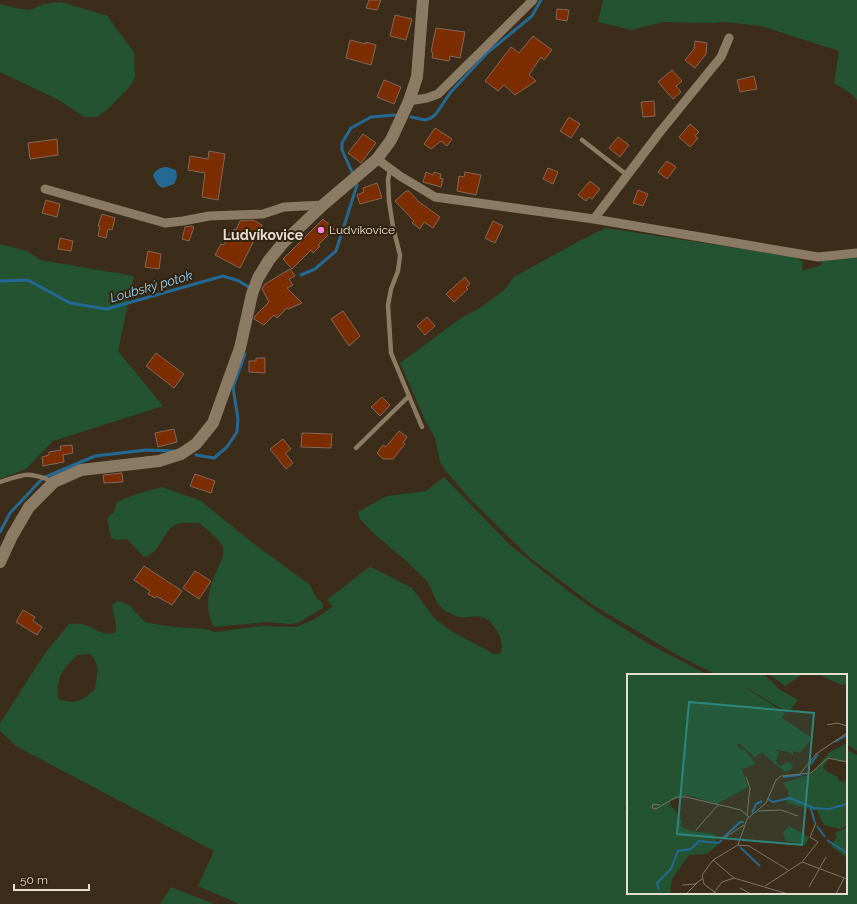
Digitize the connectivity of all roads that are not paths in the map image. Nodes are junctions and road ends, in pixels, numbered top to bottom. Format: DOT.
graph roads {
  1 [pos="423,0"];
  2 [pos="533,0"];
  3 [pos="729,38"];
  4 [pos="409,101"];
  5 [pos="582,140"];
  6 [pos="377,159"];
  7 [pos="390,169"];
  8 [pos="627,175"];
  9 [pos="45,189"];
  10 [pos="323,205"];
  11 [pos="594,219"];
  12 [pos="857,253"];
  13 [pos="409,396"];
  14 [pos="422,427"];
  15 [pos="356,448"];
  16 [pos="50,481"];
  17 [pos="0,482"];
  18 [pos="0,562"];
  1 -- 4 [label="street"];
  2 -- 4 [label="street"];
  3 -- 8 [label="street"];
  4 -- 6 [label="street"];
  5 -- 8 [label="lane"];
  6 -- 7 [label="street"];
  6 -- 10 [label="street"];
  7 -- 11 [label="street"];
  7 -- 13 [label="lane"];
  8 -- 11 [label="street"];
  9 -- 10 [label="street"];
  10 -- 16 [label="street"];
  11 -- 12 [label="street"];
  13 -- 14 [label="lane"];
  13 -- 15 [label="lane"];
  16 -- 17 [label="lane"];
  16 -- 18 [label="street"];
}
